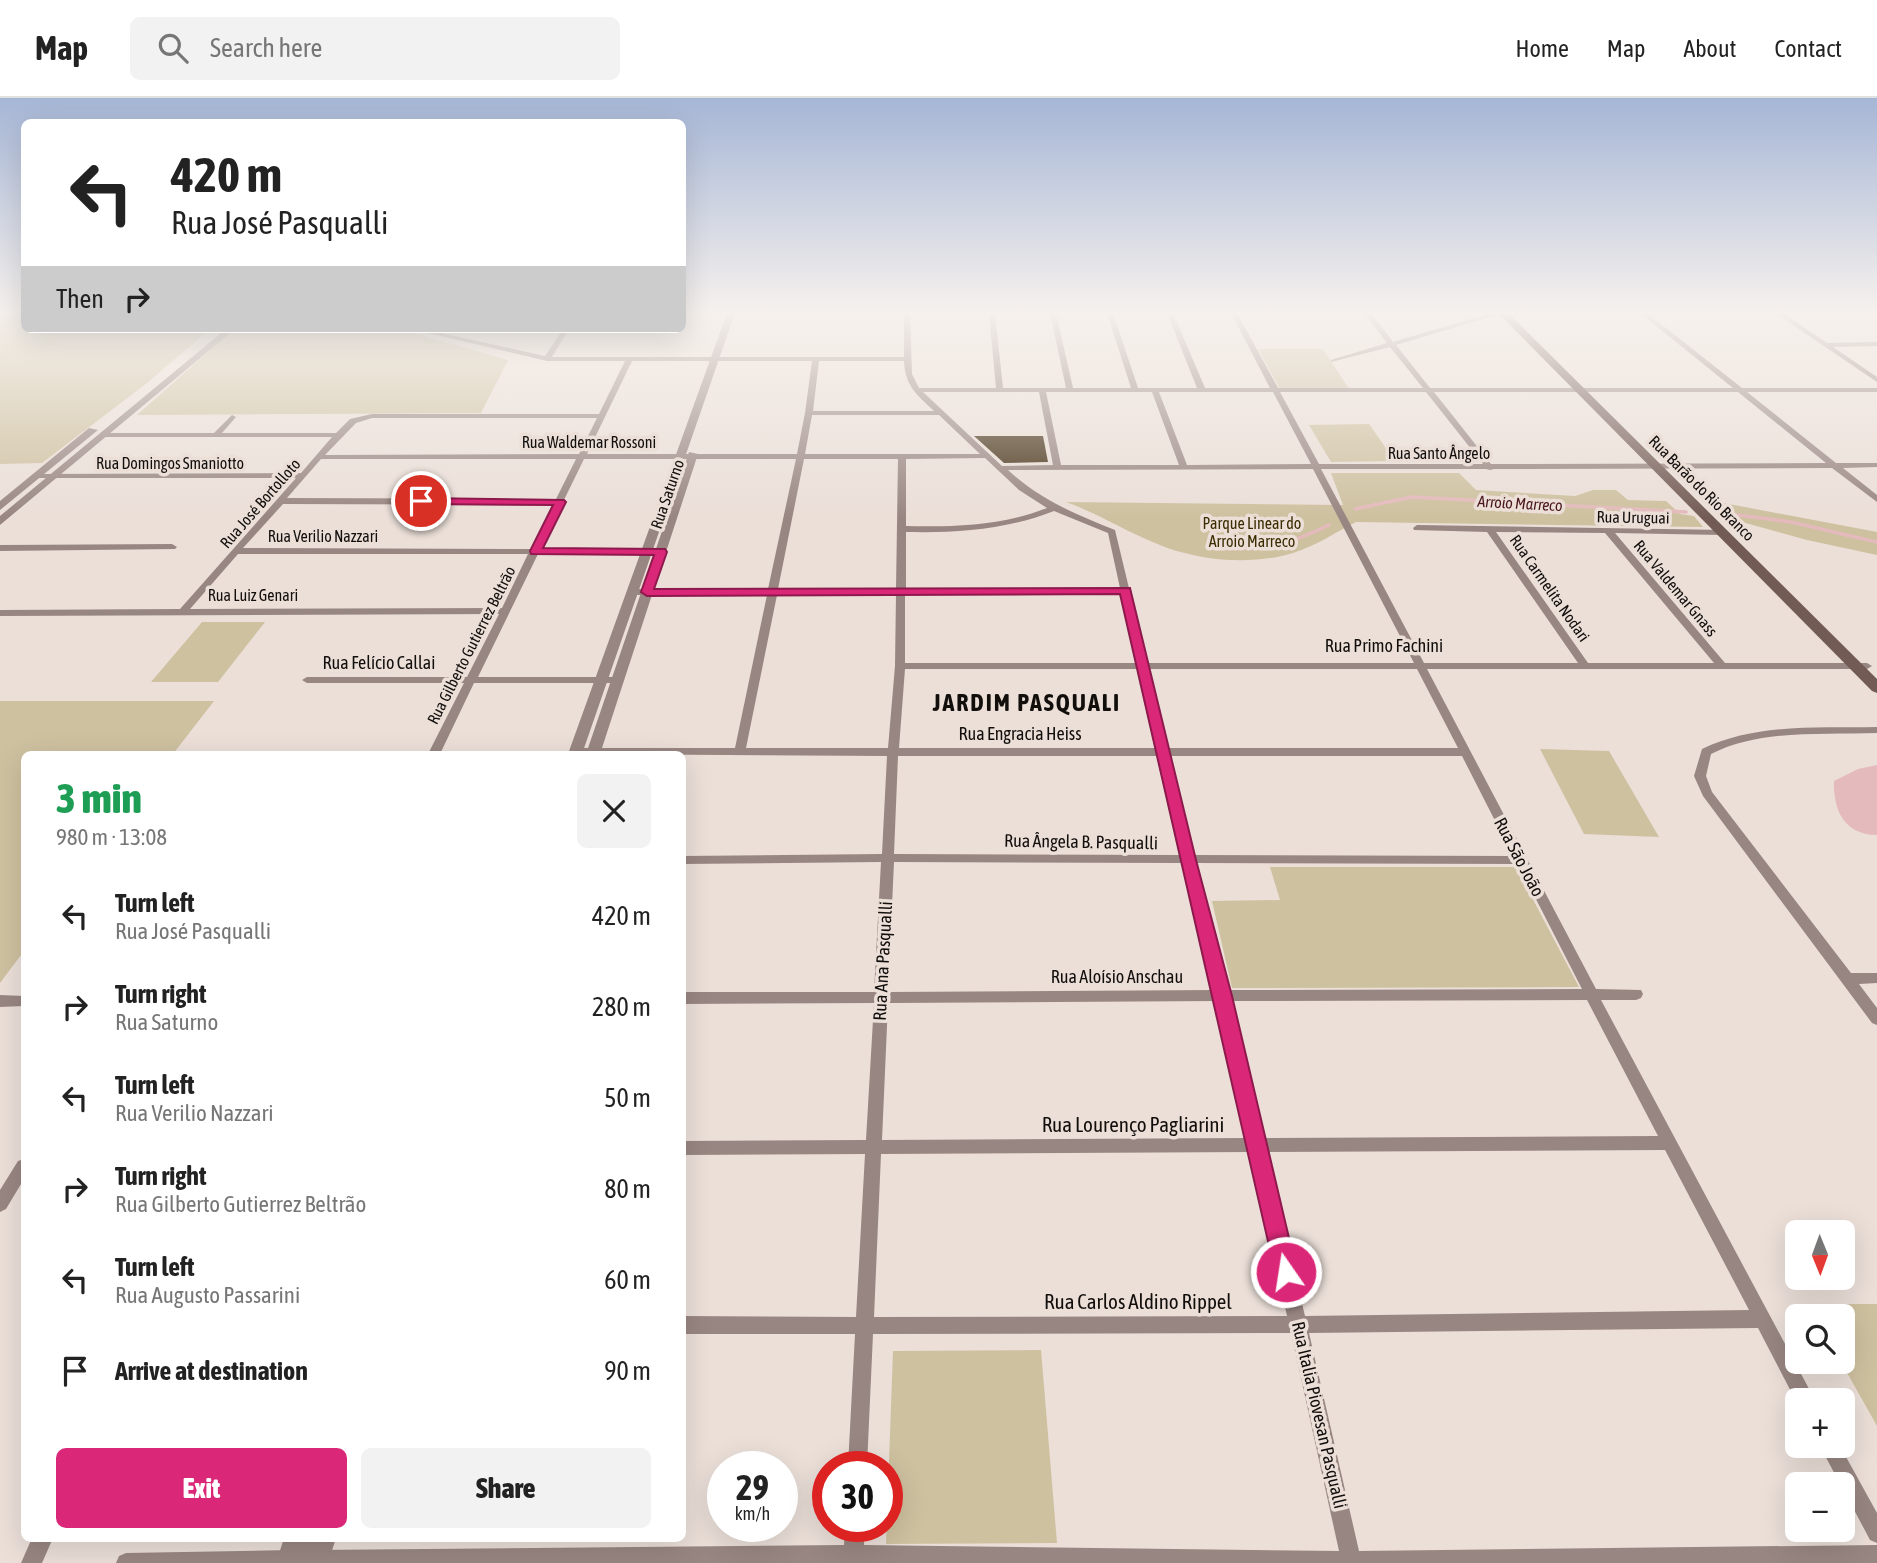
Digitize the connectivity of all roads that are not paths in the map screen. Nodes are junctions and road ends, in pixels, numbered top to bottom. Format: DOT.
graph roads {
  1 [pos="153,381"];
  2 [pos="168,381"];
  3 [pos="619,381"];
  4 [pos="712,381"];
  5 [pos="814,381"];
  6 [pos="912,381"];
  7 [pos="999,381"];
  8 [pos="1068,381"];
  9 [pos="1132,381"];
  10 [pos="1198,381"];
  11 [pos="1270,381"];
  12 [pos="1423,381"];
  13 [pos="1574,381"];
  14 [pos="1729,381"];
  15 [pos="916,390"];
  16 [pos="1000,390"];
  17 [pos="1042,390"];
  18 [pos="1135,390"];
  19 [pos="1155,390"];
  20 [pos="1202,390"];
  21 [pos="1274,390"];
  22 [pos="1740,390"];
  23 [pos="1877,390"];
  24 [pos="1070,391"];
  25 [pos="1431,391"];
  26 [pos="1583,391"];
  27 [pos="809,413"];
  28 [pos="941,413"];
  29 [pos="603,416"];
  30 [pos="232,417"];
  31 [pos="103,435"];
  32 [pos="216,435"];
  33 [pos="338,435"];
  34 [pos="687,455"];
  35 [pos="799,455"];
  36 [pos="902,456"];
  37 [pos="986,456"];
  38 [pos="319,457"];
  39 [pos="583,457"];
  40 [pos="1877,465"];
  41 [pos="1314,466"];
  42 [pos="1834,466"];
  43 [pos="1057,467"];
  44 [pos="1184,467"];
  45 [pos="1661,467"];
  46 [pos="1000,468"];
  47 [pos="1490,468"];
  48 [pos="304,475"];
  49 [pos="37,476"];
  50 [pos="54,477"];
  51 [pos="1691,497"];
  52 [pos="1877,499"];
  53 [pos="283,501"];
  54 [pos="560,502"];
  55 [pos="0,507"];
  56 [pos="1054,508"];
  57 [pos="0,522"];
  58 [pos="1417,528"];
  59 [pos="901,529"];
  60 [pos="1490,529"];
  61 [pos="1608,531"];
  62 [pos="1722,532"];
  63 [pos="172,547"];
  64 [pos="0,548"];
  65 [pos="237,551"];
  66 [pos="536,551"];
  67 [pos="647,552"];
  68 [pos="661,552"];
  69 [pos="1125,591"];
  70 [pos="641,592"];
  71 [pos="772,593"];
  72 [pos="900,593"];
  73 [pos="184,610"];
  74 [pos="506,611"];
  75 [pos="0,613"];
  76 [pos="1143,664"];
  77 [pos="1418,664"];
  78 [pos="1584,664"];
  79 [pos="1721,665"];
  80 [pos="900,666"];
  81 [pos="1866,669"];
  82 [pos="307,680"];
  83 [pos="471,680"];
  84 [pos="604,680"];
  85 [pos="618,680"];
  86 [pos="1877,688"];
  87 [pos="1877,730"];
  88 [pos="436,751"];
  89 [pos="577,751"];
  90 [pos="594,751"];
  91 [pos="893,751"];
  92 [pos="686,752"];
  93 [pos="740,752"];
  94 [pos="1463,752"];
  95 [pos="1163,753"];
  96 [pos="888,858"];
  97 [pos="686,860"];
  98 [pos="1187,860"];
  99 [pos="1521,860"];
  100 [pos="1877,978"];
  101 [pos="1847,979"];
  102 [pos="1592,994"];
  103 [pos="1636,994"];
  104 [pos="1223,996"];
  105 [pos="881,997"];
  106 [pos="686,998"];
  107 [pos="0,1001"];
  108 [pos="21,1001"];
  109 [pos="1877,1018"];
  110 [pos="1667,1143"];
  111 [pos="873,1146"];
  112 [pos="1257,1146"];
  113 [pos="686,1148"];
  114 [pos="21,1171"];
  115 [pos="0,1203"];
  116 [pos="1762,1319"];
  117 [pos="1297,1323"];
  118 [pos="686,1325"];
  119 [pos="865,1325"];
  120 [pos="1799,1388"];
  121 [pos="859,1451"];
  122 [pos="1836,1458"];
  123 [pos="1877,1533"];
  124 [pos="41,1542"];
  125 [pos="305,1554"];
  126 [pos="1877,1555"];
  127 [pos="853,1559"];
  128 [pos="1352,1562"];
  129 [pos="30,1563"];
  130 [pos="126,1563"];
  1 -- 49 [label="street"];
  2 -- 31 [label="street"];
  3 -- 29 [label="street, Rua Gilberto Gutierrez Beltrão"];
  4 -- 34 [label="street, Rua Saturno"];
  5 -- 27 [label="street"];
  6 -- 15 [label="street"];
  7 -- 16 [label="street"];
  8 -- 24 [label="street"];
  9 -- 18 [label="street"];
  10 -- 20 [label="street"];
  11 -- 21 [label="street, Rua São João"];
  12 -- 25 [label="street"];
  13 -- 26 [label="main road, Rua Barão do Rio Branco"];
  14 -- 22 [label="street"];
  15 -- 16 [label="street"];
  15 -- 28 [label="street"];
  16 -- 17 [label="street"];
  17 -- 24 [label="street"];
  17 -- 43 [label="street"];
  18 -- 19 [label="street"];
  18 -- 24 [label="street"];
  19 -- 20 [label="street"];
  19 -- 44 [label="street"];
  20 -- 21 [label="street"];
  21 -- 25 [label="street"];
  21 -- 41 [label="street, Rua São João"];
  22 -- 23 [label="street"];
  22 -- 26 [label="street"];
  22 -- 42 [label="street"];
  25 -- 26 [label="street"];
  25 -- 47 [label="street"];
  26 -- 45 [label="main road, Rua Barão do Rio Branco"];
  27 -- 28 [label="street"];
  27 -- 35 [label="street"];
  28 -- 37 [label="street"];
  29 -- 33 [label="street, Rua José Bortolloto"];
  29 -- 39 [label="street, Rua Gilberto Gutierrez Beltrão"];
  30 -- 32 [label="street"];
  31 -- 32 [label="street"];
  31 -- 50 [label="street"];
  32 -- 33 [label="street"];
  33 -- 38 [label="street, Rua José Bortolloto"];
  34 -- 35 [label="street, Rua Waldemar Rossoni"];
  34 -- 39 [label="street, Rua Waldemar Rossoni"];
  34 -- 67 [label="street, Rua Saturno"];
  34 -- 68 [label="street, Rua Saturno"];
  35 -- 36 [label="street, Rua Waldemar Rossoni"];
  35 -- 71 [label="street"];
  36 -- 37 [label="street, Rua Waldemar Rossoni"];
  36 -- 59 [label="street, Rua Ana Pasqualli"];
  37 -- 46 [label="street"];
  38 -- 39 [label="street, Rua Waldemar Rossoni"];
  38 -- 48 [label="street, Rua José Bortolloto"];
  39 -- 54 [label="street, Rua Gilberto Gutierrez Beltrão"];
  40 -- 42 [label="street, Rua Santo Ângelo"];
  41 -- 44 [label="street, Rua Santo Ângelo"];
  41 -- 47 [label="street, Rua Santo Ângelo"];
  41 -- 77 [label="street, Rua São João"];
  42 -- 45 [label="street, Rua Santo Ângelo"];
  42 -- 52 [label="street"];
  43 -- 44 [label="street, Rua Santo Ângelo"];
  43 -- 46 [label="street, Rua Santo Ângelo"];
  45 -- 47 [label="street, Rua Santo Ângelo"];
  45 -- 51 [label="main road, Rua Barão do Rio Branco"];
  46 -- 56 [label="street"];
  48 -- 50 [label="street, Rua Domingos Smaniotto"];
  48 -- 53 [label="street, Rua José Bortolloto"];
  49 -- 50 [label="street, Rua Domingos Smaniotto"];
  49 -- 55 [label="street"];
  50 -- 57 [label="street"];
  51 -- 62 [label="main road, Rua Barão do Rio Branco"];
  51 -- 81 [label="main road, Rua Barão do Rio Branco"];
  53 -- 54 [label="street"];
  53 -- 65 [label="street, Rua José Bortolloto"];
  54 -- 66 [label="street, Rua Gilberto Gutierrez Beltrão"];
  56 -- 59 [label="street"];
  56 -- 69 [label="street, Rua Italia Piovesan Pasqualli"];
  58 -- 60 [label="street, Rua Uruguai"];
  59 -- 72 [label="street, Rua Ana Pasqualli"];
  60 -- 61 [label="street, Rua Uruguai"];
  60 -- 78 [label="street, Rua Carmelita Nodari"];
  61 -- 62 [label="street, Rua Uruguai"];
  61 -- 79 [label="street, Rua Valdemar Gnass"];
  62 -- 81 [label="main road, Rua Barão do Rio Branco"];
  63 -- 64 [label="street"];
  65 -- 66 [label="street, Rua Verilio Nazzari"];
  65 -- 73 [label="street, Rua José Bortolloto"];
  66 -- 67 [label="street, Rua Verilio Nazzari"];
  66 -- 74 [label="street, Rua Gilberto Gutierrez Beltrão"];
  67 -- 68 [label="street, Rua Verilio Nazzari"];
  67 -- 70 [label="street, Rua Saturno"];
  68 -- 70 [label="street, Rua Saturno"];
  69 -- 72 [label="street"];
  69 -- 76 [label="street, Rua Italia Piovesan Pasqualli"];
  70 -- 71 [label="street"];
  70 -- 84 [label="street, Rua Saturno"];
  70 -- 85 [label="street, Rua Saturno"];
  71 -- 72 [label="street"];
  71 -- 93 [label="street"];
  72 -- 80 [label="street, Rua Ana Pasqualli"];
  73 -- 74 [label="street, Rua Luiz Genari"];
  73 -- 75 [label="street, Rua Luiz Genari"];
  74 -- 83 [label="street, Rua Gilberto Gutierrez Beltrão"];
  76 -- 77 [label="street, Rua Primo Fachini"];
  76 -- 80 [label="street, Rua Primo Fachini"];
  76 -- 95 [label="street, Rua Italia Piovesan Pasqualli"];
  77 -- 78 [label="street, Rua Primo Fachini"];
  77 -- 94 [label="street, Rua São João"];
  78 -- 79 [label="street, Rua Primo Fachini"];
  79 -- 81 [label="street, Rua Primo Fachini"];
  80 -- 91 [label="street, Rua Ana Pasqualli"];
  81 -- 86 [label="main road, Rua Barão do Rio Branco"];
  82 -- 83 [label="street, Rua Felício Callai"];
  83 -- 84 [label="street, Rua Felício Callai"];
  83 -- 88 [label="street, Rua Gilberto Gutierrez Beltrão"];
  84 -- 85 [label="street, Rua Felício Callai"];
  84 -- 89 [label="street, Rua Saturno"];
  85 -- 90 [label="street, Rua Saturno"];
  87 -- 101 [label="street"];
  91 -- 93 [label="street, Rua Engracia Heiss"];
  91 -- 95 [label="street, Rua Engracia Heiss"];
  91 -- 96 [label="street, Rua Ana Pasqualli"];
  92 -- 93 [label="street, Rua Engracia Heiss"];
  94 -- 95 [label="street, Rua Engracia Heiss"];
  94 -- 99 [label="street, Rua São João"];
  95 -- 98 [label="street, Rua Italia Piovesan Pasqualli"];
  96 -- 97 [label="street, Rua Ângela B. Pasqualli"];
  96 -- 98 [label="street, Rua Ângela B. Pasqualli"];
  96 -- 105 [label="street, Rua Ana Pasqualli"];
  98 -- 99 [label="street, Rua Ângela B. Pasqualli"];
  98 -- 104 [label="street, Rua Italia Piovesan Pasqualli"];
  99 -- 102 [label="street, Rua São João"];
  100 -- 101 [label="street"];
  101 -- 109 [label="street"];
  102 -- 103 [label="street, Rua Aloísio Anschau"];
  102 -- 104 [label="street, Rua Aloísio Anschau"];
  102 -- 110 [label="street, Rua São João"];
  104 -- 105 [label="street, Rua Aloísio Anschau"];
  104 -- 112 [label="street, Rua Italia Piovesan Pasqualli"];
  105 -- 106 [label="street, Rua Aloísio Anschau"];
  105 -- 111 [label="street, Rua Ana Pasqualli"];
  107 -- 108 [label="street"];
  110 -- 112 [label="street, Rua Lourenço Pagliarini"];
  110 -- 116 [label="street, Rua São João"];
  111 -- 112 [label="street, Rua Lourenço Pagliarini"];
  111 -- 113 [label="street, Rua Lourenço Pagliarini"];
  111 -- 119 [label="street, Rua Ana Pasqualli"];
  112 -- 117 [label="street, Rua Italia Piovesan Pasqualli"];
  114 -- 115 [label="street"];
  116 -- 117 [label="street, Rua Carlos Aldino Rippel"];
  116 -- 120 [label="street, Rua São João"];
  117 -- 119 [label="street, Rua Carlos Aldino Rippel"];
  117 -- 128 [label="street, Rua Italia Piovesan Pasqualli"];
  118 -- 119 [label="street, Rua Carlos Aldino Rippel"];
  119 -- 121 [label="street, Rua Ana Pasqualli"];
  122 -- 123 [label="street"];
  124 -- 129 [label="street"];
  125 -- 127 [label="street"];
  125 -- 130 [label="street"];
  126 -- 128 [label="street"];
  127 -- 128 [label="street"];
}
